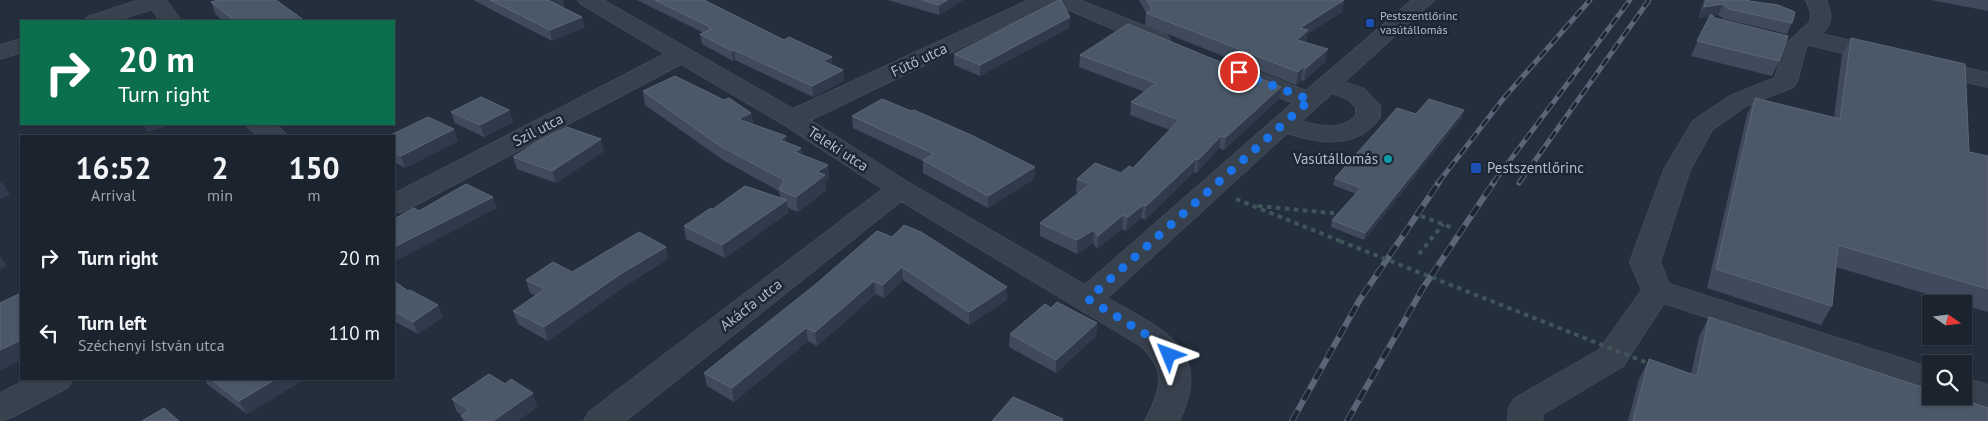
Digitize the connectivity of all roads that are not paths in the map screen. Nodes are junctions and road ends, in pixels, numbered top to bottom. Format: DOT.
graph roads {
  1 [pos="157,0"];
  2 [pos="588,0"];
  3 [pos="1046,0"];
  4 [pos="1061,0"];
  5 [pos="1424,0"];
  6 [pos="1816,0"];
  7 [pos="98,20"];
  8 [pos="169,20"];
  9 [pos="1793,41"];
  10 [pos="20,46"];
  11 [pos="1181,48"];
  12 [pos="0,52"];
  13 [pos="681,55"];
  14 [pos="1227,67"];
  15 [pos="1988,80"];
  16 [pos="1319,92"];
  17 [pos="792,119"];
  18 [pos="1284,123"];
  19 [pos="259,125"];
  20 [pos="274,135"];
  21 [pos="900,189"];
  22 [pos="395,203"];
  23 [pos="1657,290"];
  24 [pos="1088,299"];
  25 [pos="1922,377"];
  26 [pos="54,380"];
  27 [pos="1972,393"];
  28 [pos="1988,398"];
  29 [pos="0,408"];
  30 [pos="601,421"];
  31 [pos="1162,421"];
  32 [pos="1525,421"];
  1 -- 7 [label="street"];
  1 -- 8 [label="street"];
  2 -- 13 [label="street, Teleki utca"];
  3 -- 17 [label="street, Fűtő utca"];
  4 -- 11 [label="street"];
  5 -- 16 [label="street"];
  6 -- 9 [label="street"];
  9 -- 15 [label="street"];
  9 -- 23 [label="street"];
  10 -- 12 [label="street"];
  13 -- 17 [label="street, Teleki utca"];
  13 -- 22 [label="street, Szil utca"];
  14 -- 16 [label="street"];
  16 -- 18 [label="street"];
  16 -- 18 [label="street"];
  17 -- 21 [label="street, Teleki utca"];
  18 -- 24 [label="street"];
  19 -- 20 [label="street"];
  21 -- 24 [label="street, Teleki utca"];
  21 -- 30 [label="street, Akácfa utca"];
  23 -- 25 [label="street"];
  23 -- 32 [label="street"];
  24 -- 31 [label="street, Teleki utca"];
  26 -- 29 [label="street"];
  27 -- 28 [label="street"];
}
